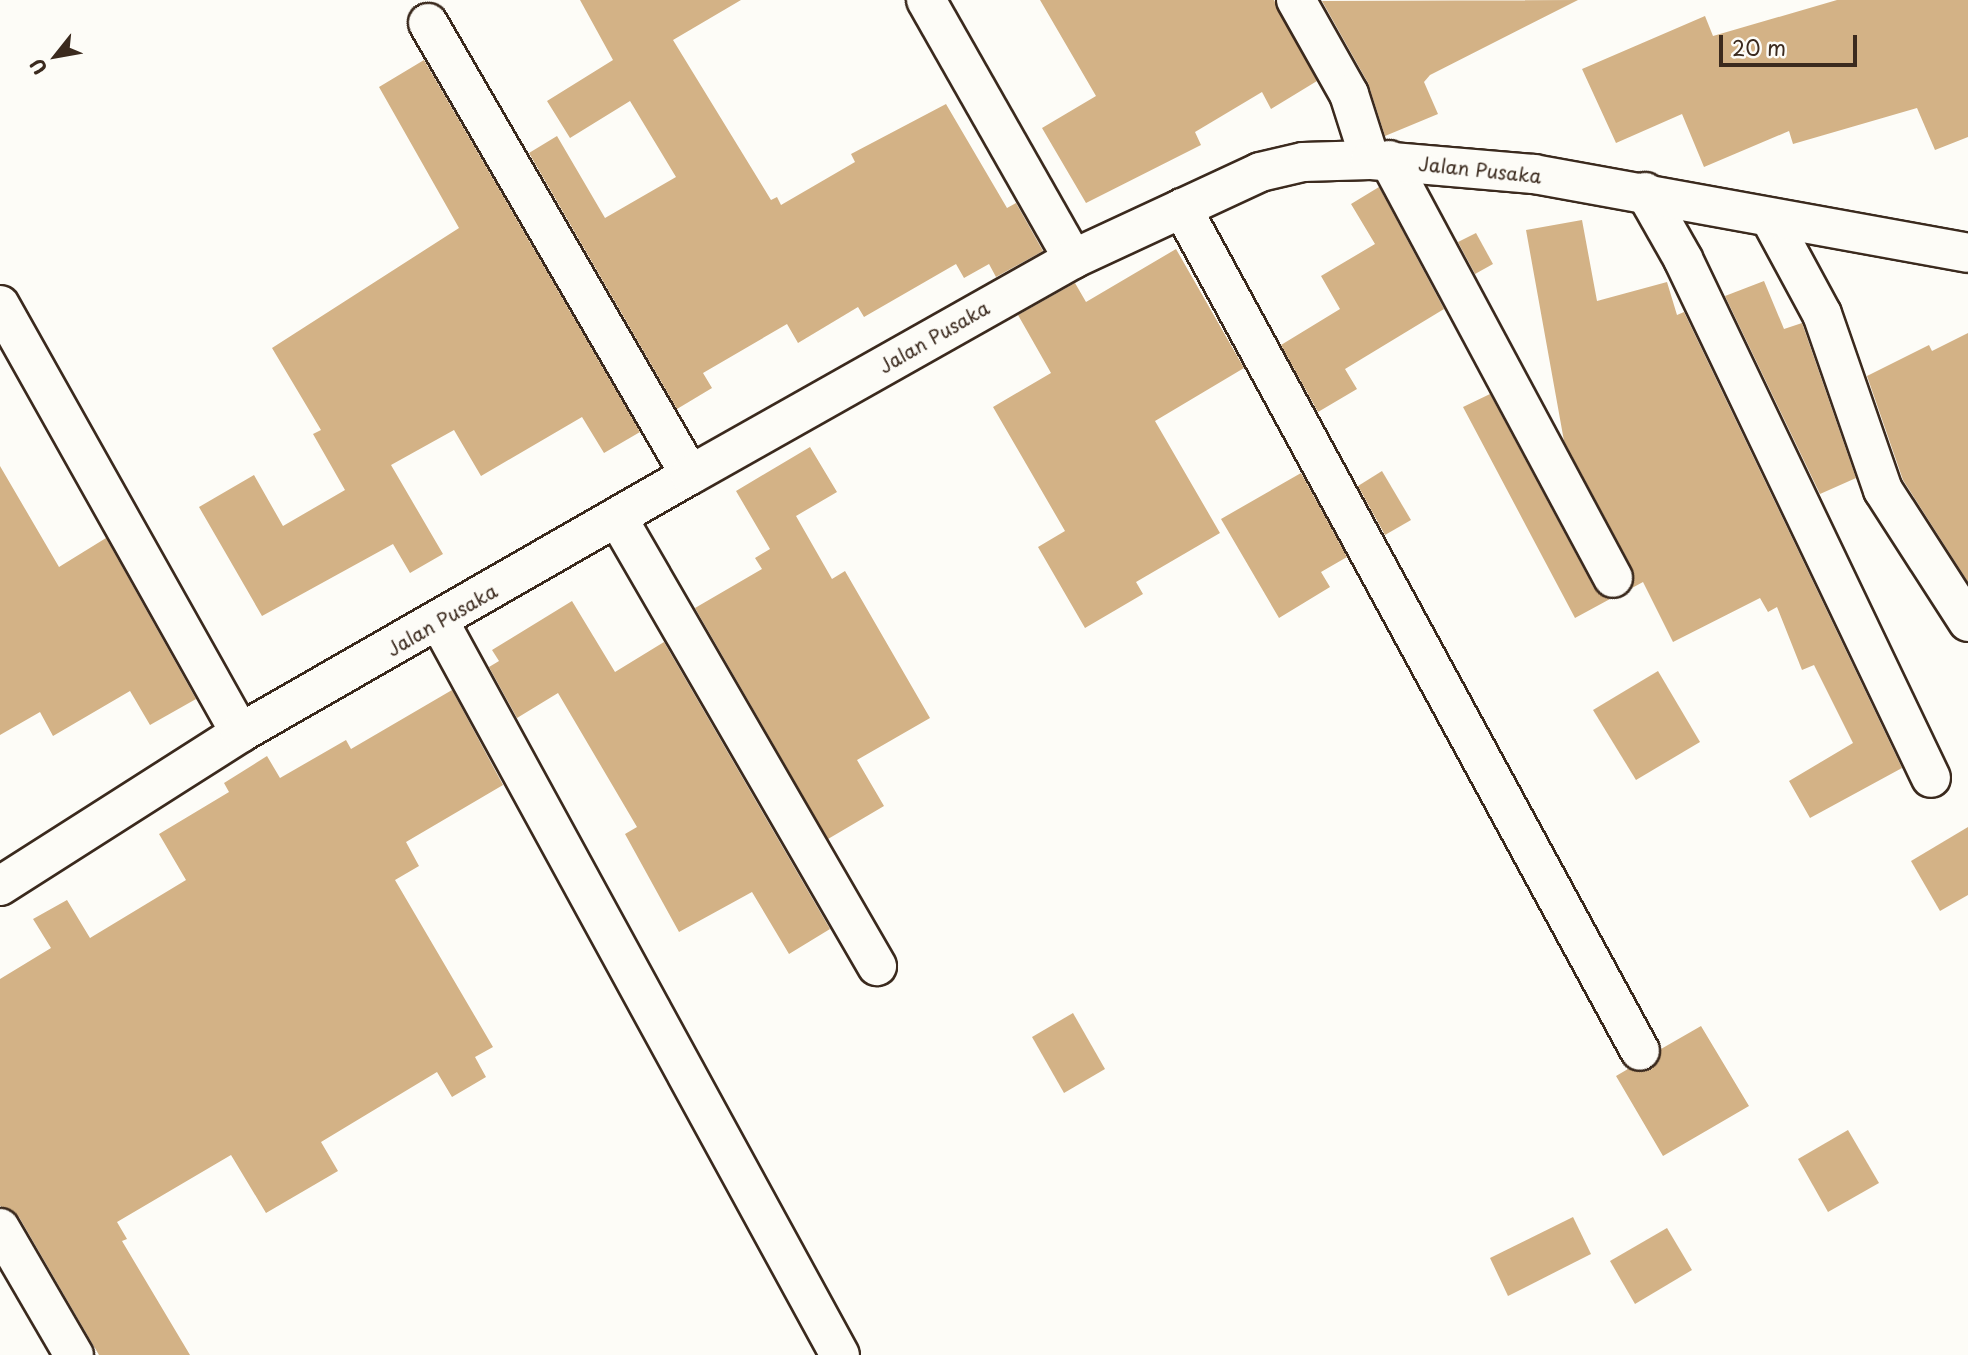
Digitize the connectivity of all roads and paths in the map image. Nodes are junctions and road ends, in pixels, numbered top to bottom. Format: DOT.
graph roads {
  1 [pos="926,0"];
  2 [pos="1296,0"];
  3 [pos="428,23"];
  4 [pos="1380,160"];
  5 [pos="1645,192"];
  6 [pos="1182,208"];
  7 [pos="1770,218"];
  8 [pos="1968,253"];
  9 [pos="1073,259"];
  10 [pos="0,305"];
  11 [pos="690,475"];
  12 [pos="617,517"];
  13 [pos="1613,578"];
  14 [pos="1968,622"];
  15 [pos="440,623"];
  16 [pos="240,733"];
  17 [pos="1931,778"];
  18 [pos="0,886"];
  19 [pos="877,966"];
  20 [pos="1640,1051"];
  21 [pos="0,1228"];
  22 [pos="74,1355"];
  23 [pos="840,1355"];
  1 -- 9 [label="street"];
  2 -- 4 [label="street"];
  3 -- 11 [label="street"];
  4 -- 5 [label="street, Jalan Pusaka"];
  4 -- 6 [label="street, Jalan Pusaka"];
  4 -- 13 [label="street"];
  5 -- 7 [label="street, Jalan Pusaka"];
  5 -- 17 [label="street"];
  6 -- 9 [label="street, Jalan Pusaka"];
  6 -- 20 [label="street"];
  7 -- 8 [label="street, Jalan Pusaka"];
  7 -- 14 [label="street"];
  9 -- 11 [label="street, Jalan Pusaka"];
  10 -- 16 [label="street"];
  11 -- 12 [label="street, Jalan Pusaka"];
  12 -- 15 [label="street, Jalan Pusaka"];
  12 -- 19 [label="street"];
  15 -- 16 [label="street, Jalan Pusaka"];
  15 -- 23 [label="street"];
  16 -- 18 [label="street, Jalan Pusaka"];
  21 -- 22 [label="street"];
}
